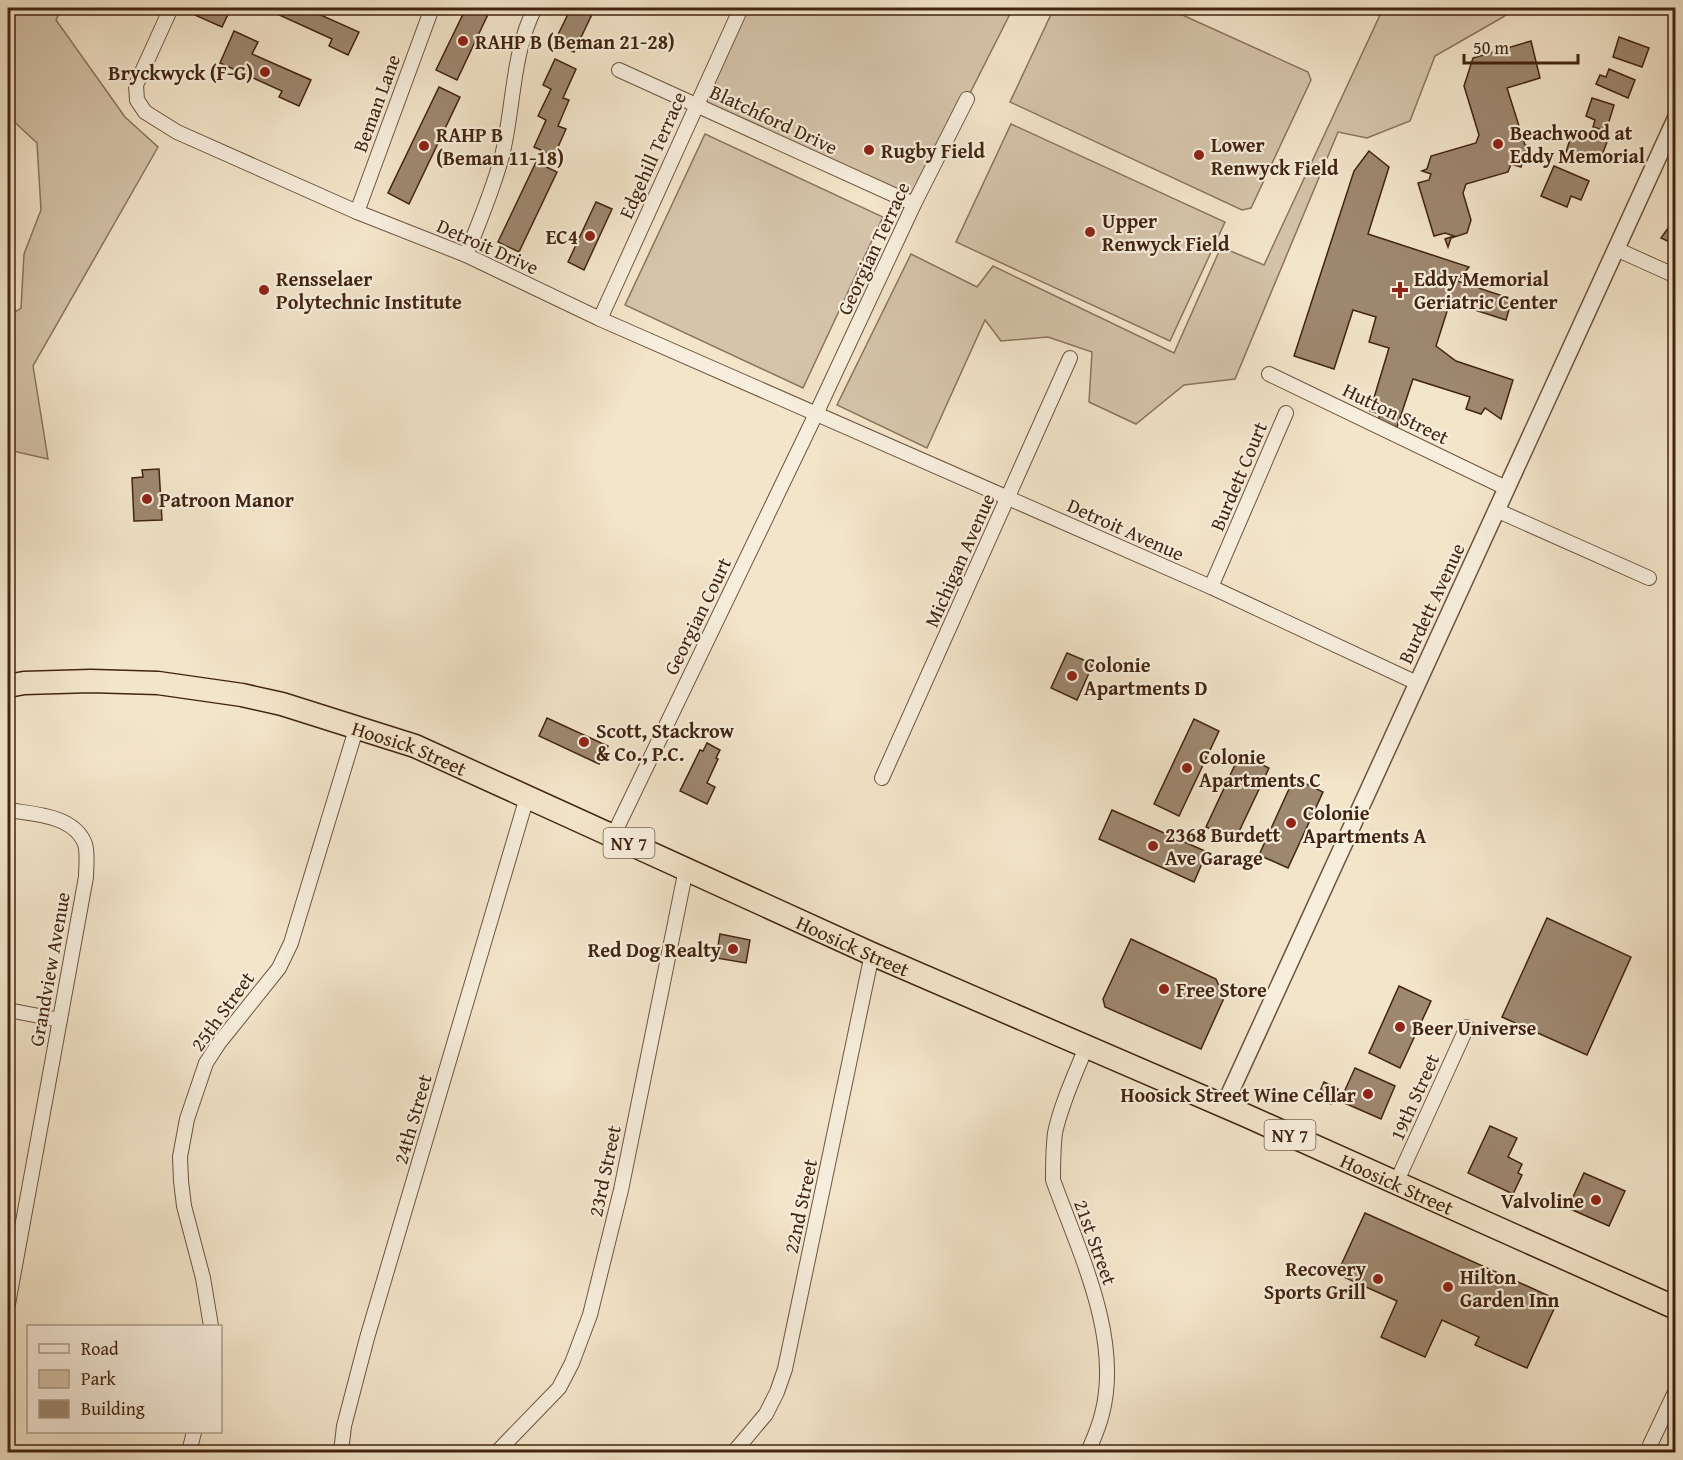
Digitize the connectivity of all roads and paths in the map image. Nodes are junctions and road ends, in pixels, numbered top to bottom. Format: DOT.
graph roads {
  1 [pos="171,8"];
  2 [pos="432,8"];
  3 [pos="536,8"];
  4 [pos="741,8"];
  5 [pos="619,69"];
  6 [pos="967,99"];
  7 [pos="697,104"];
  8 [pos="1676,118"];
  9 [pos="914,204"];
  10 [pos="357,212"];
  11 [pos="1616,249"];
  12 [pos="466,255"];
  13 [pos="1676,276"];
  14 [pos="600,319"];
  15 [pos="1070,358"];
  16 [pos="1269,374"];
  17 [pos="1286,413"];
  18 [pos="816,414"];
  19 [pos="1506,488"];
  20 [pos="1008,499"];
  21 [pos="1496,510"];
  22 [pos="1649,578"];
  23 [pos="1211,587"];
  24 [pos="1417,683"];
  25 [pos="8,686"];
  26 [pos="357,726"];
  27 [pos="882,778"];
  28 [pos="527,797"];
  29 [pos="8,810"];
  30 [pos="613,836"];
  31 [pos="686,869"];
  32 [pos="872,954"];
  33 [pos="8,1010"];
  34 [pos="60,1020"];
  35 [pos="1467,1027"];
  36 [pos="1086,1047"];
  37 [pos="1224,1106"];
  38 [pos="1396,1183"];
  39 [pos="8,1304"];
  40 [pos="1676,1308"];
  41 [pos="211,1325"];
  42 [pos="1676,1390"];
  43 [pos="194,1433"];
  44 [pos="1647,1450"];
  45 [pos="189,1452"];
  46 [pos="341,1452"];
  47 [pos="497,1452"];
  48 [pos="734,1452"];
  49 [pos="1088,1452"];
  1 -- 10 [label="street, Detroit Drive"];
  2 -- 10 [label="street, Beman Lane"];
  3 -- 12 [label="street"];
  4 -- 7 [label="street, Edgehill Terrace"];
  5 -- 7 [label="street, Blatchford Drive"];
  6 -- 9 [label="street, Georgian Terrace"];
  7 -- 9 [label="street, Blatchford Drive"];
  7 -- 14 [label="street, Edgehill Terrace"];
  8 -- 11 [label="street, Burdett Avenue"];
  9 -- 18 [label="street, Georgian Terrace"];
  10 -- 12 [label="street, Detroit Drive"];
  11 -- 13 [label="street"];
  11 -- 19 [label="street, Burdett Avenue"];
  12 -- 14 [label="street, Detroit Drive"];
  14 -- 18 [label="street, Detroit Drive"];
  15 -- 20 [label="street, Michigan Avenue"];
  16 -- 19 [label="street, Hutton Street"];
  17 -- 23 [label="street, Burdett Court"];
  18 -- 20 [label="street, Detroit Avenue"];
  18 -- 30 [label="street, Georgian Court"];
  19 -- 21 [label="street, Burdett Avenue"];
  20 -- 23 [label="street, Detroit Avenue"];
  20 -- 27 [label="street, Michigan Avenue"];
  21 -- 22 [label="street"];
  21 -- 24 [label="street, Burdett Avenue"];
  23 -- 24 [label="street, Detroit Avenue"];
  24 -- 37 [label="street, Burdett Avenue"];
  25 -- 26 [label="highway, Hoosick Street / NY 7"];
  26 -- 28 [label="highway, Hoosick Street / NY 7"];
  26 -- 41 [label="street, 25th Street"];
  28 -- 30 [label="highway, Hoosick Street / NY 7"];
  28 -- 46 [label="street, 24th Street"];
  29 -- 34 [label="street, Grandview Avenue"];
  30 -- 31 [label="highway, Hoosick Street / NY 7"];
  31 -- 32 [label="highway, Hoosick Street / NY 7"];
  31 -- 47 [label="street, 23rd Street"];
  32 -- 36 [label="highway, Hoosick Street / NY 7"];
  32 -- 48 [label="street, 22nd Street"];
  33 -- 34 [label="street"];
  34 -- 39 [label="street, Grandview Avenue"];
  35 -- 38 [label="street, 19th Street"];
  36 -- 37 [label="highway, Hoosick Street / NY 7"];
  36 -- 49 [label="street, 21st Street"];
  37 -- 38 [label="highway, Hoosick Street / NY 7"];
  38 -- 40 [label="highway, Hoosick Street / NY 7"];
  42 -- 44 [label="street"];
  43 -- 45 [label="street"];
}
